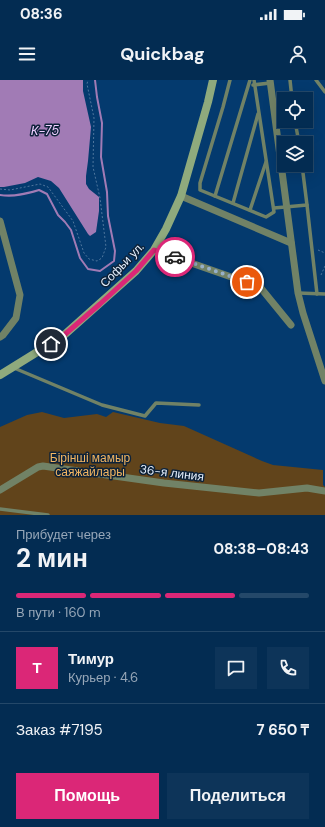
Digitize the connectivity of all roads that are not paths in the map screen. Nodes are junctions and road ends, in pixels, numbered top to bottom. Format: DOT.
graph roads {
  1 [pos="213,80"];
  2 [pos="230,80"];
  3 [pos="250,80"];
  4 [pos="254,80"];
  5 [pos="290,80"];
  6 [pos="316,80"];
  7 [pos="270,82"];
  8 [pos="248,85"];
  9 [pos="254,85"];
  10 [pos="291,92"];
  11 [pos="325,92"];
  12 [pos="259,111"];
  13 [pos="266,161"];
  14 [pos="303,172"];
  15 [pos="181,196"];
  16 [pos="215,196"];
  17 [pos="233,203"];
  18 [pos="307,206"];
  19 [pos="286,207"];
  20 [pos="274,208"];
  21 [pos="250,210"];
  22 [pos="0,220"];
  23 [pos="291,243"];
  24 [pos="154,250"];
  25 [pos="298,293"];
  26 [pos="317,294"];
  27 [pos="325,294"];
  28 [pos="291,325"];
  29 [pos="0,337"];
  30 [pos="13,368"];
  31 [pos="0,375"];
  32 [pos="325,381"];
  33 [pos="198,405"];
  34 [pos="0,490"];
  35 [pos="325,491"];
  36 [pos="0,510"];
  37 [pos="48,515"];
  1 -- 15 [label="street, Софьи ул."];
  2 -- 16 [label="lane"];
  3 -- 8 [label="lane"];
  4 -- 9 [label="lane"];
  5 -- 10 [label="lane"];
  6 -- 11 [label="lane"];
  7 -- 9 [label="lane"];
  7 -- 19 [label="street"];
  8 -- 9 [label="lane"];
  8 -- 16 [label="lane"];
  9 -- 12 [label="lane"];
  12 -- 13 [label="lane"];
  12 -- 17 [label="lane"];
  13 -- 20 [label="lane"];
  13 -- 21 [label="lane"];
  14 -- 18 [label="lane"];
  15 -- 23 [label="street"];
  15 -- 24 [label="street, Софьи ул."];
  16 -- 17 [label="lane"];
  17 -- 21 [label="lane"];
  18 -- 19 [label="lane"];
  18 -- 26 [label="lane"];
  19 -- 20 [label="lane"];
  19 -- 23 [label="street"];
  20 -- 21 [label="lane"];
  22 -- 29 [label="street"];
  23 -- 25 [label="street"];
  24 -- 28 [label="street"];
  24 -- 30 [label="street, Софьи ул."];
  25 -- 26 [label="lane"];
  25 -- 32 [label="street"];
  26 -- 27 [label="lane"];
  30 -- 31 [label="street, Софьи ул."];
  30 -- 33 [label="lane"];
  34 -- 35 [label="street, 36-я линия"];
  36 -- 37 [label="lane"];
}
